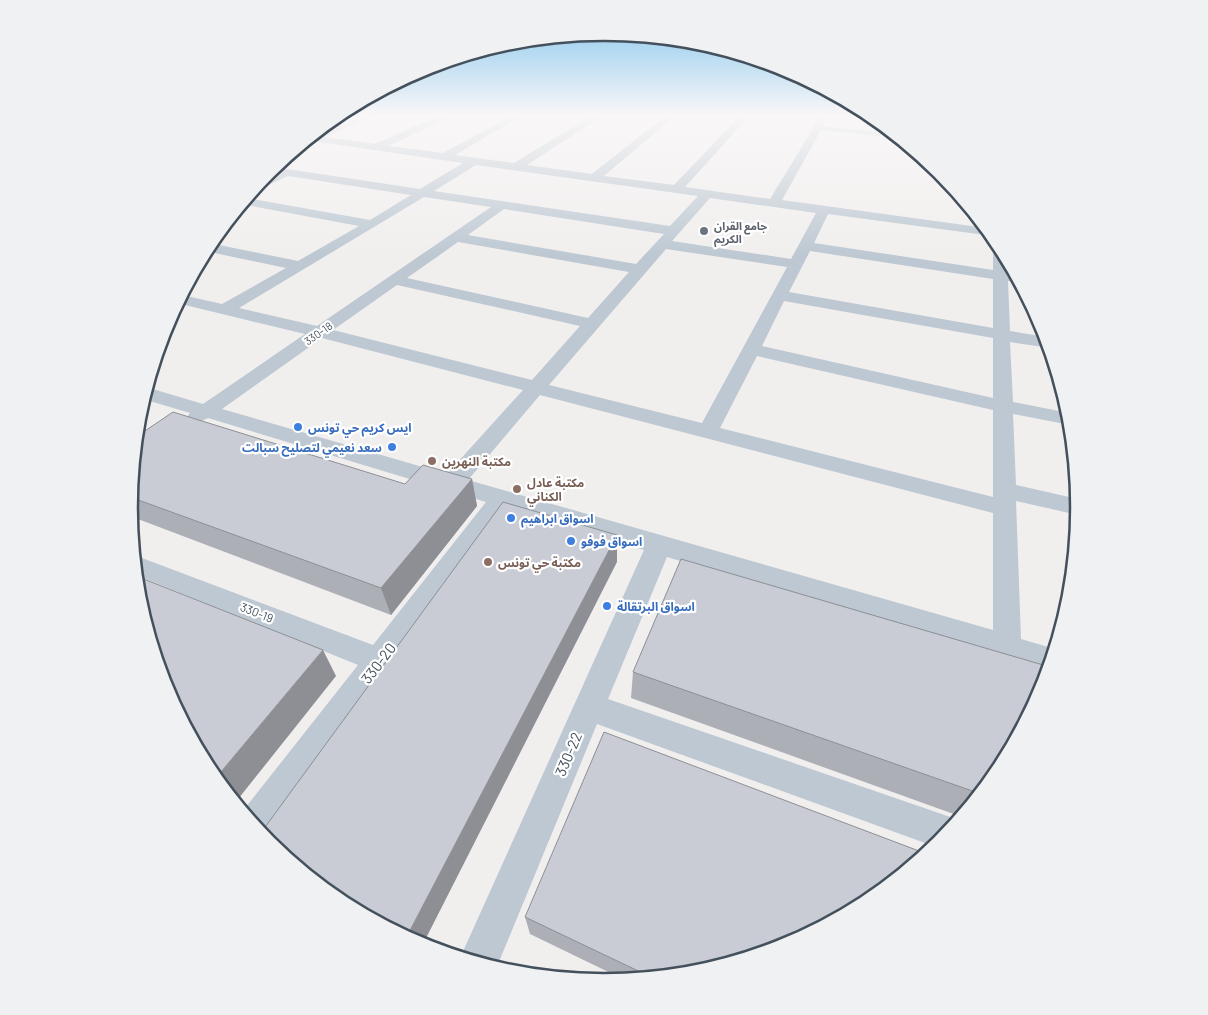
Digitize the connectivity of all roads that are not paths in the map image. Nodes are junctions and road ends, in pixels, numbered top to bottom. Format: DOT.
graph roads {
  1 [pos="474,161"];
  2 [pos="477,161"];
  3 [pos="525,161"];
  4 [pos="615,161"];
  5 [pos="703,161"];
  6 [pos="798,161"];
  7 [pos="516,167"];
  8 [pos="281,171"];
  9 [pos="288,172"];
  10 [pos="274,178"];
  11 [pos="594,178"];
  12 [pos="677,189"];
  13 [pos="423,193"];
  14 [pos="707,193"];
  15 [pos="251,202"];
  16 [pos="774,203"];
  17 [pos="502,205"];
  18 [pos="824,210"];
  19 [pos="372,224"];
  20 [pos="980,232"];
  21 [pos="456,237"];
  22 [pos="669,237"];
  23 [pos="805,246"];
  24 [pos="216,249"];
  25 [pos="796,264"];
  26 [pos="300,266"];
  27 [pos="640,269"];
  28 [pos="1009,277"];
  29 [pos="394,280"];
  30 [pos="780,295"];
  31 [pos="186,301"];
  32 [pos="226,309"];
  33 [pos="592,324"];
  34 [pos="320,332"];
  35 [pos="1001,335"];
  36 [pos="1040,342"];
  37 [pos="751,349"];
  38 [pos="537,387"];
  39 [pos="152,396"];
  40 [pos="1003,406"];
  41 [pos="204,411"];
  42 [pos="1061,417"];
  43 [pos="181,428"];
  44 [pos="708,431"];
  45 [pos="451,484"];
  46 [pos="502,498"];
  47 [pos="1004,499"];
  48 [pos="1070,506"];
  49 [pos="659,545"];
  50 [pos="142,567"];
  51 [pos="1007,647"];
  52 [pos="1046,658"];
  53 [pos="380,661"];
  54 [pos="589,707"];
  55 [pos="258,820"];
  56 [pos="940,830"];
  57 [pos="481,957"];
  1 -- 13 [label="street"];
  2 -- 7 [label="street"];
  3 -- 7 [label="street"];
  4 -- 11 [label="street"];
  5 -- 12 [label="street"];
  6 -- 16 [label="street"];
  7 -- 11 [label="street"];
  8 -- 9 [label="street"];
  9 -- 10 [label="street"];
  9 -- 13 [label="street"];
  11 -- 12 [label="street"];
  12 -- 14 [label="street"];
  13 -- 17 [label="street"];
  13 -- 19 [label="street"];
  14 -- 16 [label="street"];
  14 -- 22 [label="street"];
  15 -- 19 [label="street"];
  16 -- 18 [label="street"];
  17 -- 21 [label="street, 330-18"];
  17 -- 22 [label="street"];
  18 -- 20 [label="street"];
  18 -- 23 [label="street"];
  19 -- 26 [label="street"];
  21 -- 27 [label="street"];
  21 -- 29 [label="street, 330-18"];
  22 -- 25 [label="street"];
  22 -- 27 [label="street"];
  23 -- 25 [label="street"];
  23 -- 28 [label="street"];
  24 -- 26 [label="street"];
  25 -- 30 [label="street"];
  26 -- 32 [label="street"];
  27 -- 33 [label="street"];
  28 -- 35 [label="street"];
  29 -- 33 [label="street"];
  29 -- 34 [label="street, 330-18"];
  30 -- 35 [label="street"];
  30 -- 37 [label="street"];
  31 -- 32 [label="street"];
  32 -- 34 [label="street"];
  33 -- 38 [label="street"];
  34 -- 38 [label="street"];
  34 -- 41 [label="street, 330-18"];
  35 -- 36 [label="street"];
  35 -- 40 [label="street"];
  37 -- 40 [label="street"];
  37 -- 44 [label="street"];
  38 -- 44 [label="street"];
  38 -- 45 [label="street"];
  39 -- 41 [label="street"];
  40 -- 42 [label="street"];
  40 -- 47 [label="street"];
  41 -- 43 [label="street, 330-18"];
  41 -- 45 [label="street"];
  44 -- 47 [label="street"];
  45 -- 46 [label="street"];
  46 -- 49 [label="street"];
  46 -- 53 [label="street, 330-20"];
  47 -- 48 [label="street"];
  47 -- 51 [label="street"];
  49 -- 51 [label="street"];
  49 -- 54 [label="street, 330-22"];
  50 -- 53 [label="street, 330-19"];
  51 -- 52 [label="street"];
  53 -- 55 [label="street, 330-20"];
  54 -- 56 [label="street"];
  54 -- 57 [label="street, 330-22"];
}
